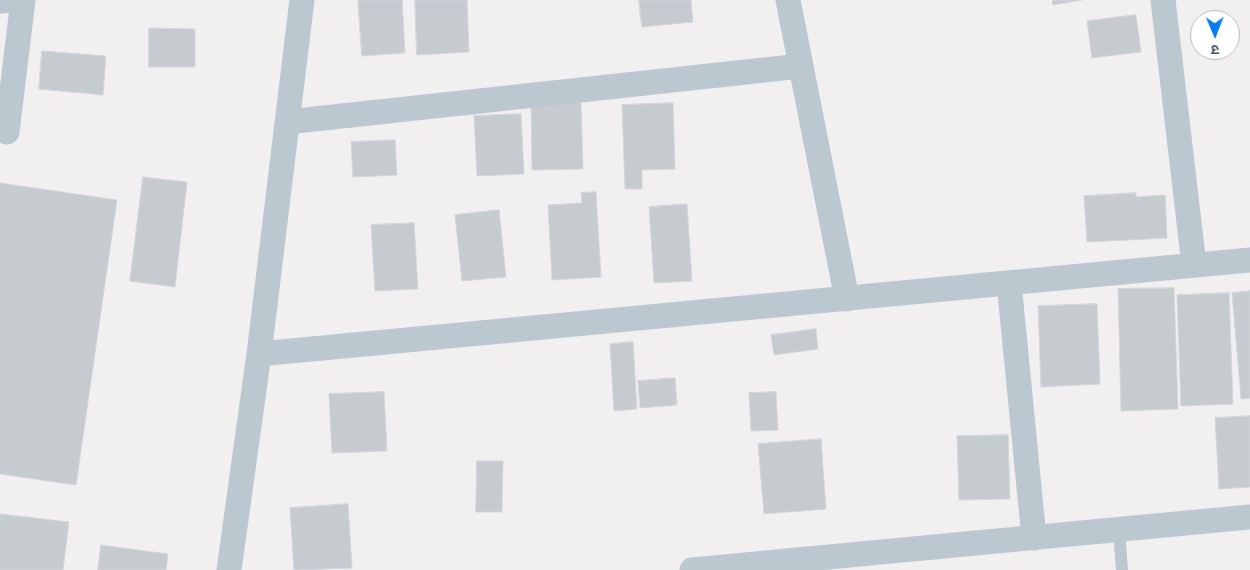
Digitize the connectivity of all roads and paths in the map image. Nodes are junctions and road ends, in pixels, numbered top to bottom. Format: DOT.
graph roads {
  1 [pos="11,0"];
  2 [pos="23,0"];
  3 [pos="302,0"];
  4 [pos="788,0"];
  5 [pos="1163,0"];
  6 [pos="0,1"];
  7 [pos="801,66"];
  8 [pos="287,122"];
  9 [pos="7,132"];
  10 [pos="1250,260"];
  11 [pos="1194,266"];
  12 [pos="1009,283"];
  13 [pos="846,298"];
  14 [pos="259,354"];
  15 [pos="1250,518"];
  16 [pos="1119,530"];
  17 [pos="1034,538"];
  18 [pos="229,570"];
  19 [pos="692,570"];
  20 [pos="1122,570"];
  1 -- 6 [label="street"];
  2 -- 9 [label="street"];
  3 -- 8 [label="street"];
  4 -- 7 [label="street"];
  5 -- 11 [label="street"];
  7 -- 8 [label="street"];
  7 -- 13 [label="street"];
  8 -- 14 [label="street"];
  10 -- 11 [label="street"];
  11 -- 12 [label="street"];
  12 -- 13 [label="street"];
  12 -- 17 [label="street"];
  13 -- 14 [label="street"];
  14 -- 18 [label="street"];
  15 -- 16 [label="street"];
  16 -- 17 [label="street"];
  16 -- 20 [label="lane"];
  17 -- 19 [label="street"];
}
